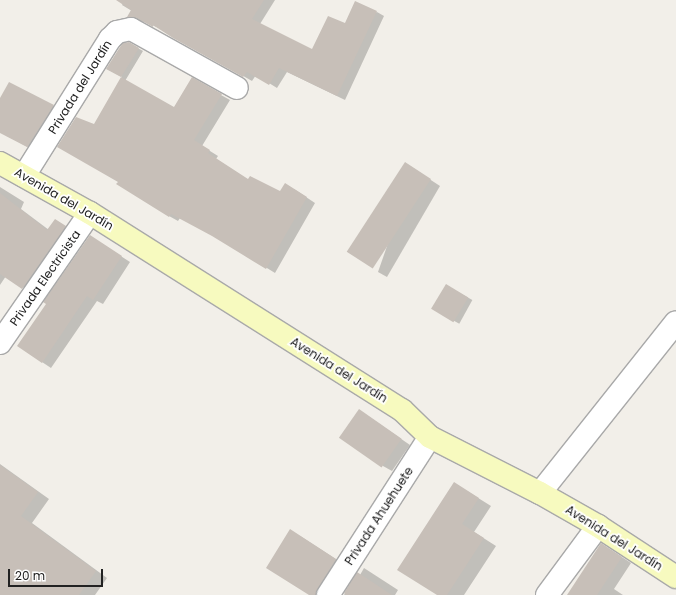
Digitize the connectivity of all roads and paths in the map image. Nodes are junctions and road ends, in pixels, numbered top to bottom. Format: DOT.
graph roads {
  1 [pos="237,88"];
  2 [pos="0,163"];
  3 [pos="24,176"];
  4 [pos="90,213"];
  5 [pos="676,322"];
  6 [pos="0,343"];
  7 [pos="430,437"];
  8 [pos="540,493"];
  9 [pos="598,526"];
  10 [pos="676,577"];
  11 [pos="328,595"];
  12 [pos="547,595"];
  1 -- 3 [label="street, Privada del Jardín"];
  2 -- 3 [label="main road, Avenida del Jardín"];
  3 -- 4 [label="main road, Avenida del Jardín"];
  4 -- 6 [label="street, Privada Electricista"];
  4 -- 7 [label="main road, Avenida del Jardín"];
  5 -- 8 [label="street"];
  7 -- 8 [label="main road, Avenida del Jardín"];
  7 -- 11 [label="street, Privada Ahuehuete"];
  8 -- 9 [label="main road, Avenida del Jardín"];
  9 -- 10 [label="main road, Avenida del Jardín"];
  9 -- 12 [label="street"];
}
